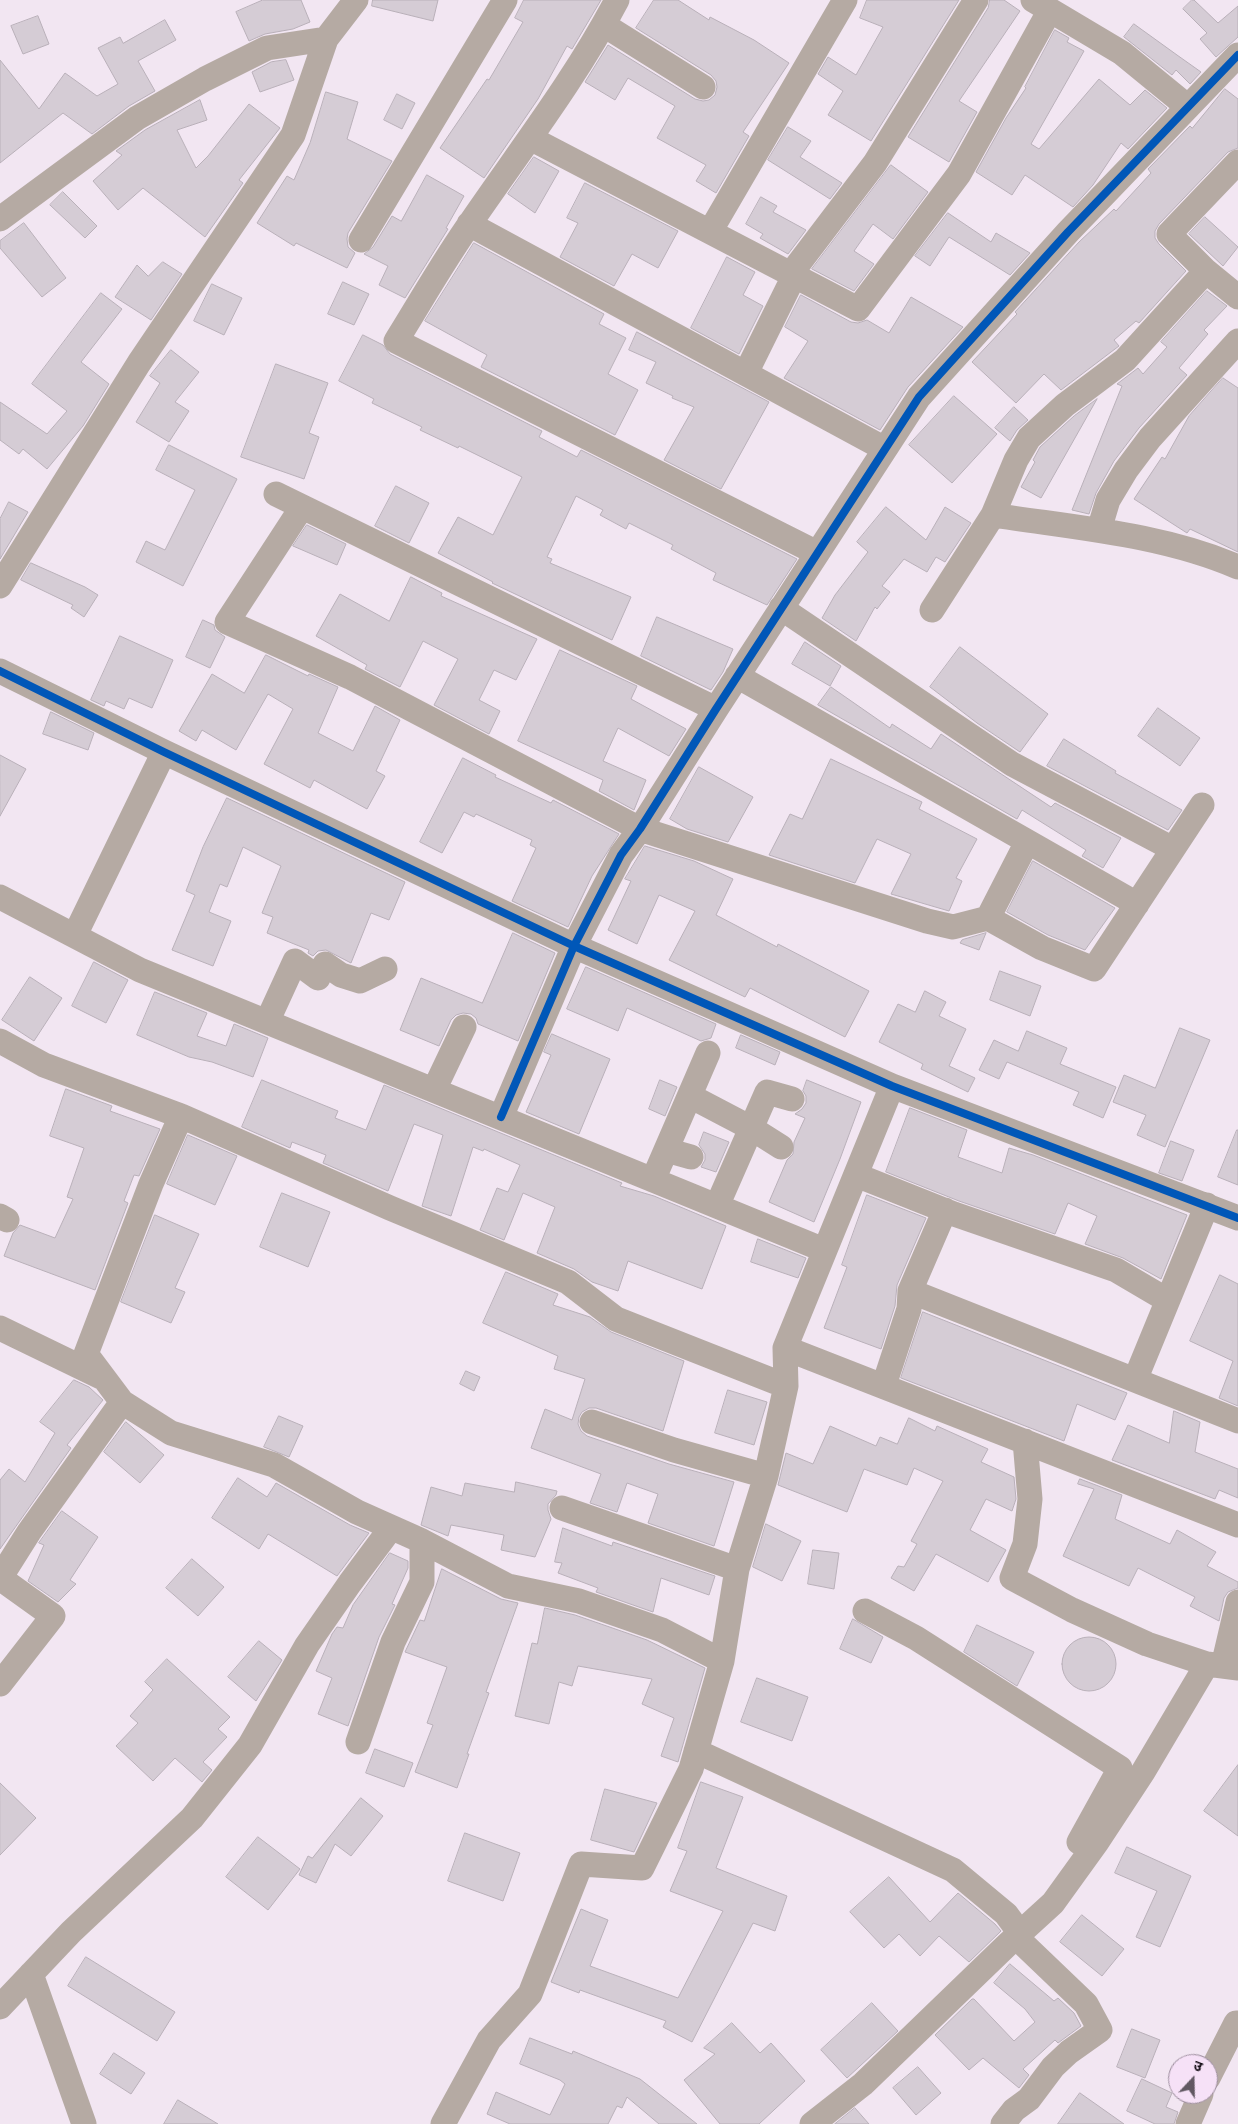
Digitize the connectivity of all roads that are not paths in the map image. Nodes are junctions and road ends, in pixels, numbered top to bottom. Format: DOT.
graph roads {
  1 [pos="356,0"];
  2 [pos="505,0"];
  3 [pos="617,0"];
  4 [pos="845,0"];
  5 [pos="976,0"];
  6 [pos="1041,5"];
  7 [pos="604,25"];
  8 [pos="326,40"];
  9 [pos="1238,55"];
  10 [pos="703,87"];
  11 [pos="1188,107"];
  12 [pos="530,138"];
  13 [pos="1238,162"];
  14 [pos="0,219"];
  15 [pos="469,224"];
  16 [pos="711,230"];
  17 [pos="361,240"];
  18 [pos="1206,271"];
  19 [pos="794,276"];
  20 [pos="1238,297"];
  21 [pos="1238,341"];
  22 [pos="746,373"];
  23 [pos="885,449"];
  24 [pos="276,494"];
  25 [pos="302,507"];
  26 [pos="993,515"];
  27 [pos="1099,530"];
  28 [pos="817,553"];
  29 [pos="1238,567"];
  30 [pos="0,586"];
  31 [pos="781,608"];
  32 [pos="932,610"];
  33 [pos="0,671"];
  34 [pos="737,676"];
  35 [pos="716,709"];
  36 [pos="164,752"];
  37 [pos="1202,805"];
  38 [pos="640,829"];
  39 [pos="1027,842"];
  40 [pos="1173,849"];
  41 [pos="0,897"];
  42 [pos="1137,904"];
  43 [pos="988,918"];
  44 [pos="75,935"];
  45 [pos="574,946"];
  46 [pos="385,970"];
  47 [pos="267,1022"];
  48 [pos="464,1027"];
  49 [pos="0,1041"];
  50 [pos="708,1053"];
  51 [pos="892,1086"];
  52 [pos="434,1090"];
  53 [pos="690,1096"];
  54 [pos="792,1099"];
  55 [pos="181,1116"];
  56 [pos="501,1117"];
  57 [pos="751,1128"];
  58 [pos="781,1147"];
  59 [pos="666,1150"];
  60 [pos="691,1157"];
  61 [pos="856,1175"];
  62 [pos="653,1180"];
  63 [pos="1207,1205"];
  64 [pos="717,1206"];
  65 [pos="945,1210"];
  66 [pos="1238,1218"];
  67 [pos="824,1250"];
  68 [pos="910,1292"];
  69 [pos="1167,1300"];
  70 [pos="0,1328"];
  71 [pos="785,1348"];
  72 [pos="104,1378"];
  73 [pos="1135,1380"];
  74 [pos="884,1385"];
  75 [pos="786,1386"];
  76 [pos="122,1402"];
  77 [pos="1238,1421"];
  78 [pos="592,1422"];
  79 [pos="1024,1441"];
  80 [pos="766,1476"];
  81 [pos="562,1508"];
  82 [pos="1238,1525"];
  83 [pos="391,1528"];
  84 [pos="422,1541"];
  85 [pos="737,1569"];
  86 [pos="1238,1602"];
  87 [pos="865,1610"];
  88 [pos="722,1661"];
  89 [pos="1223,1666"];
  90 [pos="0,1684"];
  91 [pos="358,1742"];
  92 [pos="696,1751"];
  93 [pos="1076,1870"];
  94 [pos="1018,1935"];
  95 [pos="31,1974"];
  96 [pos="0,2007"];
  97 [pos="1238,2023"];
  98 [pos="1218,2058"];
  99 [pos="1197,2104"];
  100 [pos="84,2124"];
  101 [pos="443,2124"];
  102 [pos="812,2124"];
  103 [pos="1003,2124"];
  104 [pos="1188,2124"];
  1 -- 8 [label="street"];
  2 -- 17 [label="street"];
  3 -- 7 [label="street"];
  4 -- 16 [label="street"];
  5 -- 19 [label="street"];
  6 -- 11 [label="street"];
  6 -- 19 [label="street"];
  7 -- 10 [label="street"];
  7 -- 12 [label="street"];
  8 -- 14 [label="street"];
  8 -- 30 [label="street"];
  9 -- 11 [label="street"];
  11 -- 23 [label="street"];
  12 -- 15 [label="street"];
  12 -- 16 [label="street"];
  13 -- 18 [label="street"];
  15 -- 22 [label="street"];
  15 -- 28 [label="street"];
  16 -- 19 [label="street"];
  18 -- 20 [label="street"];
  18 -- 26 [label="street"];
  19 -- 22 [label="street"];
  21 -- 27 [label="street"];
  22 -- 23 [label="street"];
  23 -- 28 [label="street"];
  24 -- 25 [label="street"];
  25 -- 35 [label="street"];
  25 -- 38 [label="street"];
  26 -- 27 [label="street"];
  26 -- 32 [label="street"];
  27 -- 29 [label="street"];
  28 -- 31 [label="street"];
  31 -- 34 [label="street"];
  31 -- 40 [label="street"];
  33 -- 36 [label="street"];
  34 -- 35 [label="street"];
  34 -- 39 [label="street"];
  35 -- 38 [label="street"];
  36 -- 44 [label="street"];
  36 -- 45 [label="street"];
  37 -- 40 [label="street"];
  38 -- 43 [label="street"];
  38 -- 45 [label="street"];
  39 -- 42 [label="street"];
  39 -- 43 [label="street"];
  40 -- 42 [label="street"];
  41 -- 44 [label="street"];
  42 -- 43 [label="street"];
  44 -- 47 [label="street"];
  45 -- 51 [label="street"];
  45 -- 56 [label="street"];
  46 -- 47 [label="street"];
  47 -- 52 [label="street"];
  48 -- 52 [label="street"];
  49 -- 55 [label="street"];
  50 -- 53 [label="street"];
  51 -- 61 [label="street"];
  51 -- 63 [label="street"];
  52 -- 56 [label="street"];
  53 -- 57 [label="street"];
  53 -- 59 [label="street"];
  54 -- 57 [label="street"];
  55 -- 72 [label="street"];
  55 -- 75 [label="street"];
  56 -- 62 [label="street"];
  57 -- 58 [label="street"];
  57 -- 64 [label="street"];
  59 -- 60 [label="street"];
  59 -- 62 [label="street"];
  61 -- 65 [label="street"];
  61 -- 67 [label="street"];
  62 -- 64 [label="street"];
  63 -- 66 [label="street"];
  63 -- 69 [label="street"];
  64 -- 67 [label="street"];
  65 -- 68 [label="street"];
  65 -- 69 [label="street"];
  67 -- 71 [label="street"];
  68 -- 73 [label="street"];
  68 -- 74 [label="street"];
  69 -- 73 [label="street"];
  70 -- 72 [label="street"];
  71 -- 74 [label="street"];
  71 -- 75 [label="street"];
  72 -- 76 [label="street"];
  73 -- 77 [label="street"];
  74 -- 79 [label="street"];
  75 -- 80 [label="street"];
  76 -- 83 [label="street"];
  76 -- 90 [label="street"];
  78 -- 80 [label="street"];
  79 -- 82 [label="street"];
  79 -- 89 [label="street"];
  80 -- 85 [label="street"];
  81 -- 85 [label="street"];
  83 -- 84 [label="street"];
  83 -- 95 [label="street"];
  84 -- 88 [label="street"];
  84 -- 91 [label="street"];
  85 -- 88 [label="street"];
  86 -- 89 [label="street"];
  87 -- 93 [label="street"];
  88 -- 92 [label="street"];
  89 -- 93 [label="street"];
  92 -- 94 [label="street"];
  92 -- 101 [label="street"];
  93 -- 94 [label="street"];
  94 -- 102 [label="street"];
  94 -- 103 [label="street"];
  95 -- 96 [label="street"];
  95 -- 100 [label="street"];
  97 -- 98 [label="street"];
  99 -- 104 [label="street"];
}
